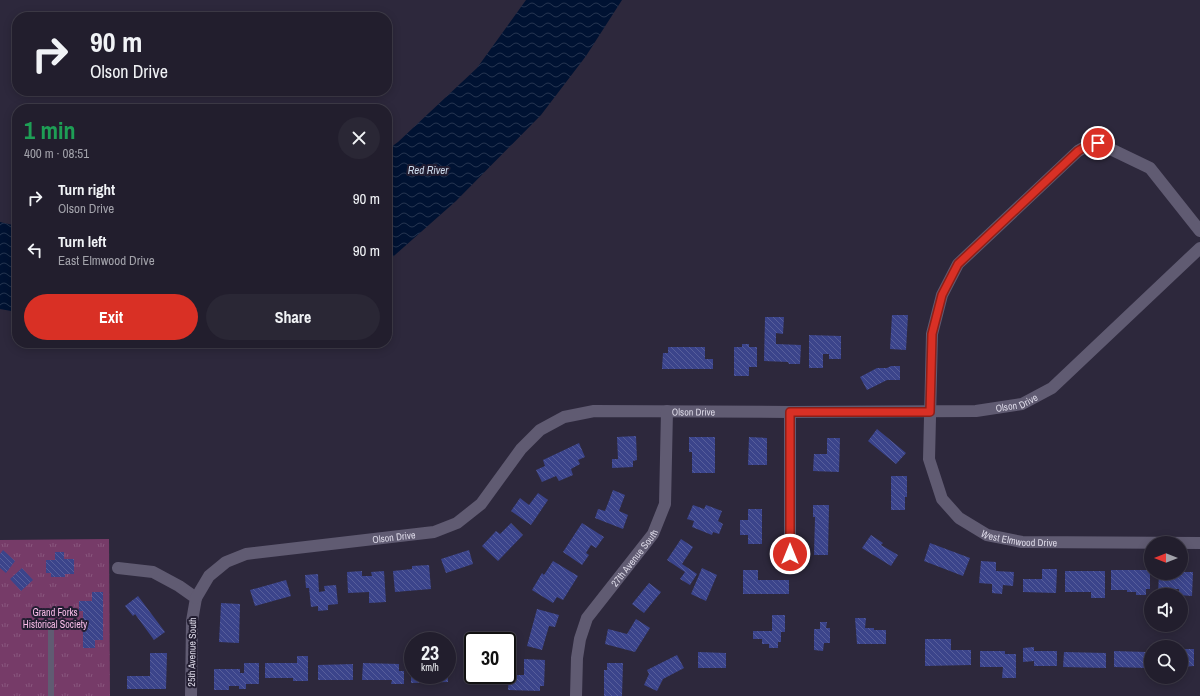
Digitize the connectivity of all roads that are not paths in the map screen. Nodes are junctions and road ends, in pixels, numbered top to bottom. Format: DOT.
graph roads {
  1 [pos="1200,231"];
  2 [pos="1200,248"];
  3 [pos="667,411"];
  4 [pos="790,412"];
  5 [pos="930,412"];
  6 [pos="1200,543"];
  7 [pos="790,554"];
  8 [pos="118,568"];
  9 [pos="196,598"];
  10 [pos="51,622"];
  11 [pos="51,696"];
  12 [pos="191,696"];
  13 [pos="576,696"];
  1 -- 5 [label="street, West Elmwood Drive"];
  2 -- 5 [label="street, Olson Drive"];
  3 -- 4 [label="street, Olson Drive"];
  3 -- 9 [label="street, Olson Drive"];
  3 -- 13 [label="street, 27th Avenue South"];
  4 -- 5 [label="street, Olson Drive"];
  4 -- 7 [label="street"];
  5 -- 6 [label="street, West Elmwood Drive"];
  8 -- 9 [label="street"];
  9 -- 12 [label="street, 25th Avenue South"];
  10 -- 11 [label="lane"];
}
